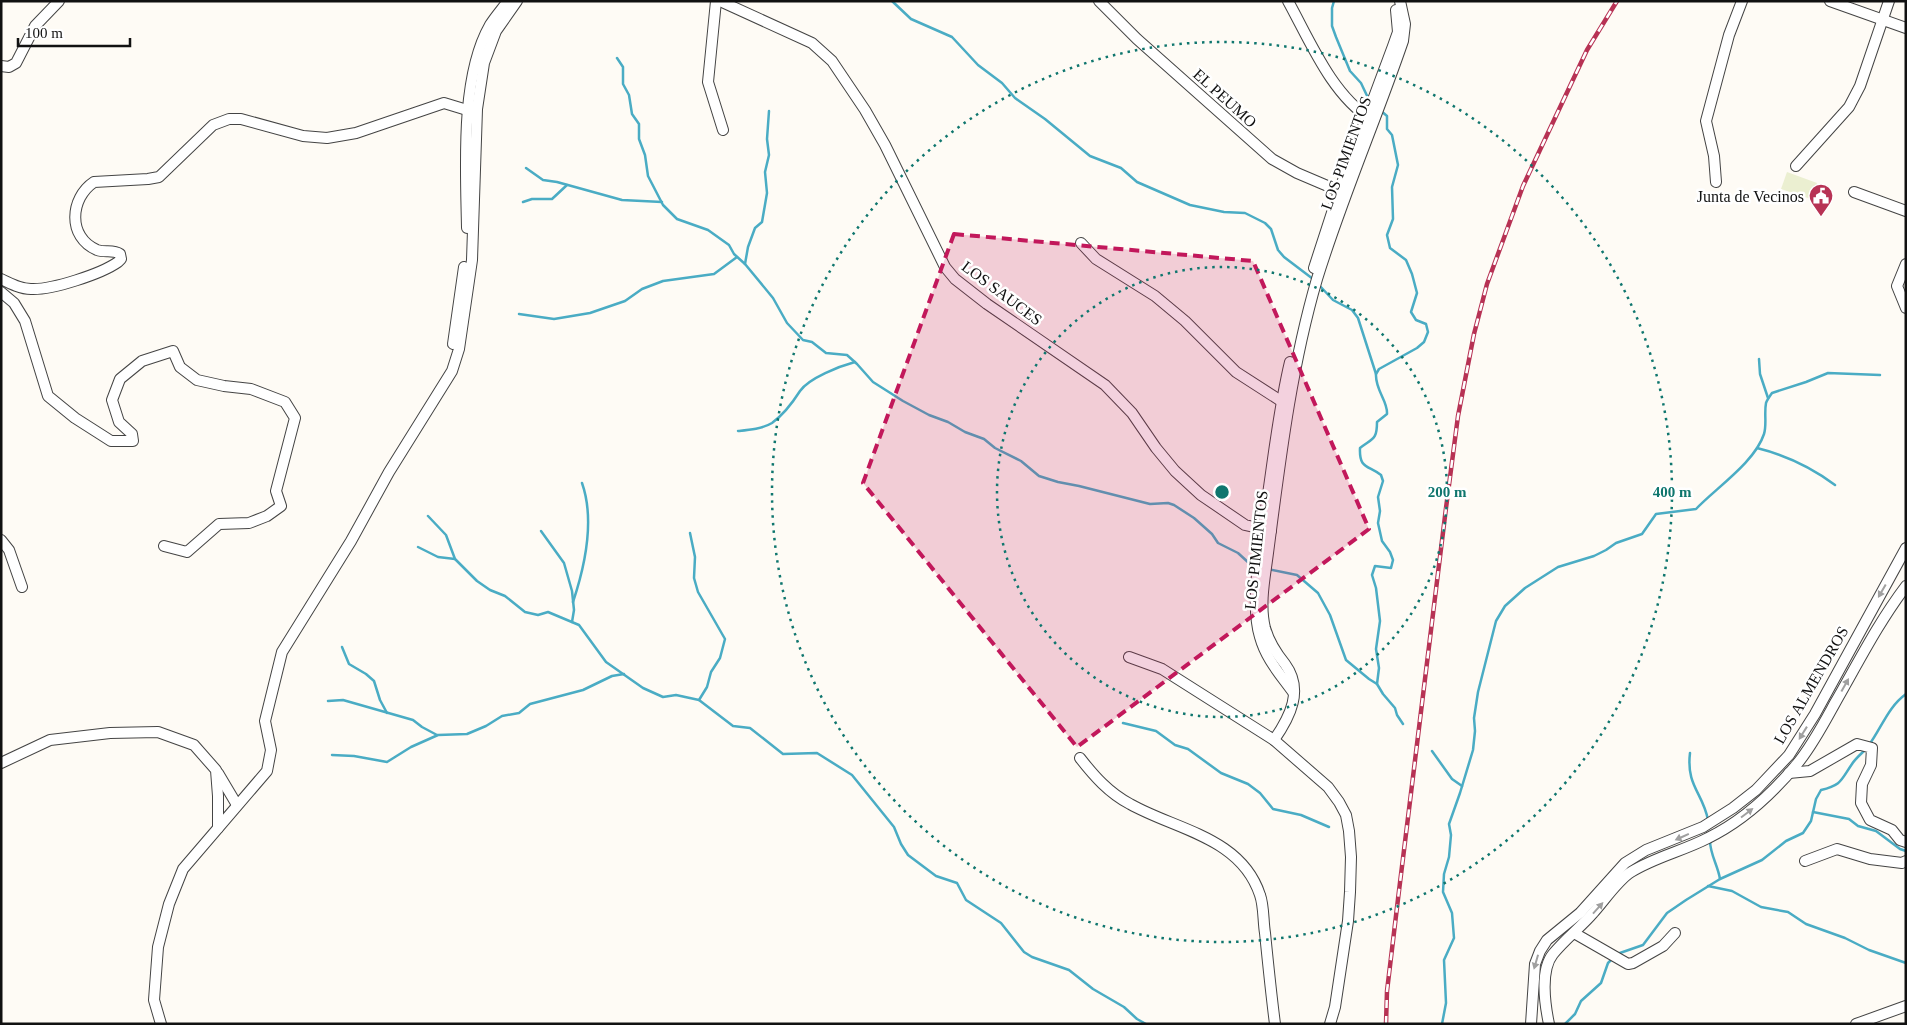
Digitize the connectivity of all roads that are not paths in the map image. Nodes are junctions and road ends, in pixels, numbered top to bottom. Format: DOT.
graph roads {
  1 [pos="59,1"];
  2 [pos="508,1"];
  3 [pos="517,1"];
  4 [pos="716,1"];
  5 [pos="720,1"];
  6 [pos="1099,1"];
  7 [pos="1288,1"];
  8 [pos="1394,1"];
  9 [pos="1400,1"];
  10 [pos="1742,1"];
  11 [pos="1830,1"];
  12 [pos="1890,1"];
  13 [pos="1883,20"];
  14 [pos="1906,28"];
  15 [pos="1,66"];
  16 [pos="467,110"];
  17 [pos="1370,118"];
  18 [pos="723,130"];
  19 [pos="1796,166"];
  20 [pos="1716,182"];
  21 [pos="1343,192"];
  22 [pos="1854,192"];
  23 [pos="1906,211"];
  24 [pos="1081,243"];
  25 [pos="1906,264"];
  26 [pos="1,280"];
  27 [pos="1,292"];
  28 [pos="1906,308"];
  29 [pos="453,350"];
  30 [pos="1281,401"];
  31 [pos="1267,530"];
  32 [pos="1,540"];
  33 [pos="164,546"];
  34 [pos="1906,548"];
  35 [pos="1906,586"];
  36 [pos="22,587"];
  37 [pos="1129,657"];
  38 [pos="1274,740"];
  39 [pos="1080,758"];
  40 [pos="1,763"];
  41 [pos="216,770"];
  42 [pos="1789,773"];
  43 [pos="237,805"];
  44 [pos="218,828"];
  45 [pos="1906,842"];
  46 [pos="1805,861"];
  47 [pos="1906,861"];
  48 [pos="1574,933"];
  49 [pos="1675,933"];
  50 [pos="1551,936"];
  51 [pos="1564,943"];
  52 [pos="1906,1006"];
  53 [pos="161,1024"];
  54 [pos="1275,1024"];
  55 [pos="1330,1024"];
  56 [pos="1531,1024"];
  57 [pos="1549,1024"];
  58 [pos="1856,1024"];
  1 -- 15 [label="street"];
  2 -- 16 [label="street"];
  3 -- 43 [label="street"];
  4 -- 18 [label="street"];
  5 -- 31 [label="street, LOS SAUCES"];
  6 -- 21 [label="street, EL PEUMO"];
  7 -- 17 [label="street"];
  8 -- 17 [label="street, LOS PIMIENTOS"];
  9 -- 17 [label="street, LOS PIMIENTOS"];
  10 -- 20 [label="street"];
  11 -- 13 [label="street"];
  12 -- 13 [label="street"];
  13 -- 14 [label="street"];
  13 -- 19 [label="street"];
  16 -- 26 [label="street"];
  16 -- 29 [label="street"];
  17 -- 21 [label="street, LOS PIMIENTOS"];
  21 -- 30 [label="street, LOS PIMIENTOS"];
  21 -- 31 [label="street, LOS PIMIENTOS"];
  22 -- 23 [label="street"];
  24 -- 30 [label="street"];
  25 -- 28 [label="street"];
  27 -- 33 [label="street"];
  30 -- 31 [label="street, LOS PIMIENTOS"];
  31 -- 38 [label="street, LOS PIMIENTOS"];
  32 -- 36 [label="street"];
  34 -- 50 [label="street, LOS ALMENDROS, one-way"];
  42 -- 35 [label="street, LOS ALMENDROS, one-way"];
  37 -- 38 [label="street"];
  38 -- 55 [label="street"];
  39 -- 54 [label="street"];
  40 -- 41 [label="street"];
  41 -- 43 [label="street"];
  41 -- 44 [label="street"];
  42 -- 45 [label="street"];
  48 -- 42 [label="street, LOS ALMENDROS, one-way"];
  43 -- 44 [label="street"];
  44 -- 53 [label="street"];
  46 -- 47 [label="street"];
  48 -- 49 [label="street"];
  48 -- 51 [label="street, LOS ALMENDROS"];
  50 -- 51 [label="street"];
  50 -- 56 [label="street, LOS ALMENDROS, one-way"];
  51 -- 57 [label="street, LOS ALMENDROS"];
  52 -- 58 [label="street"];
}
